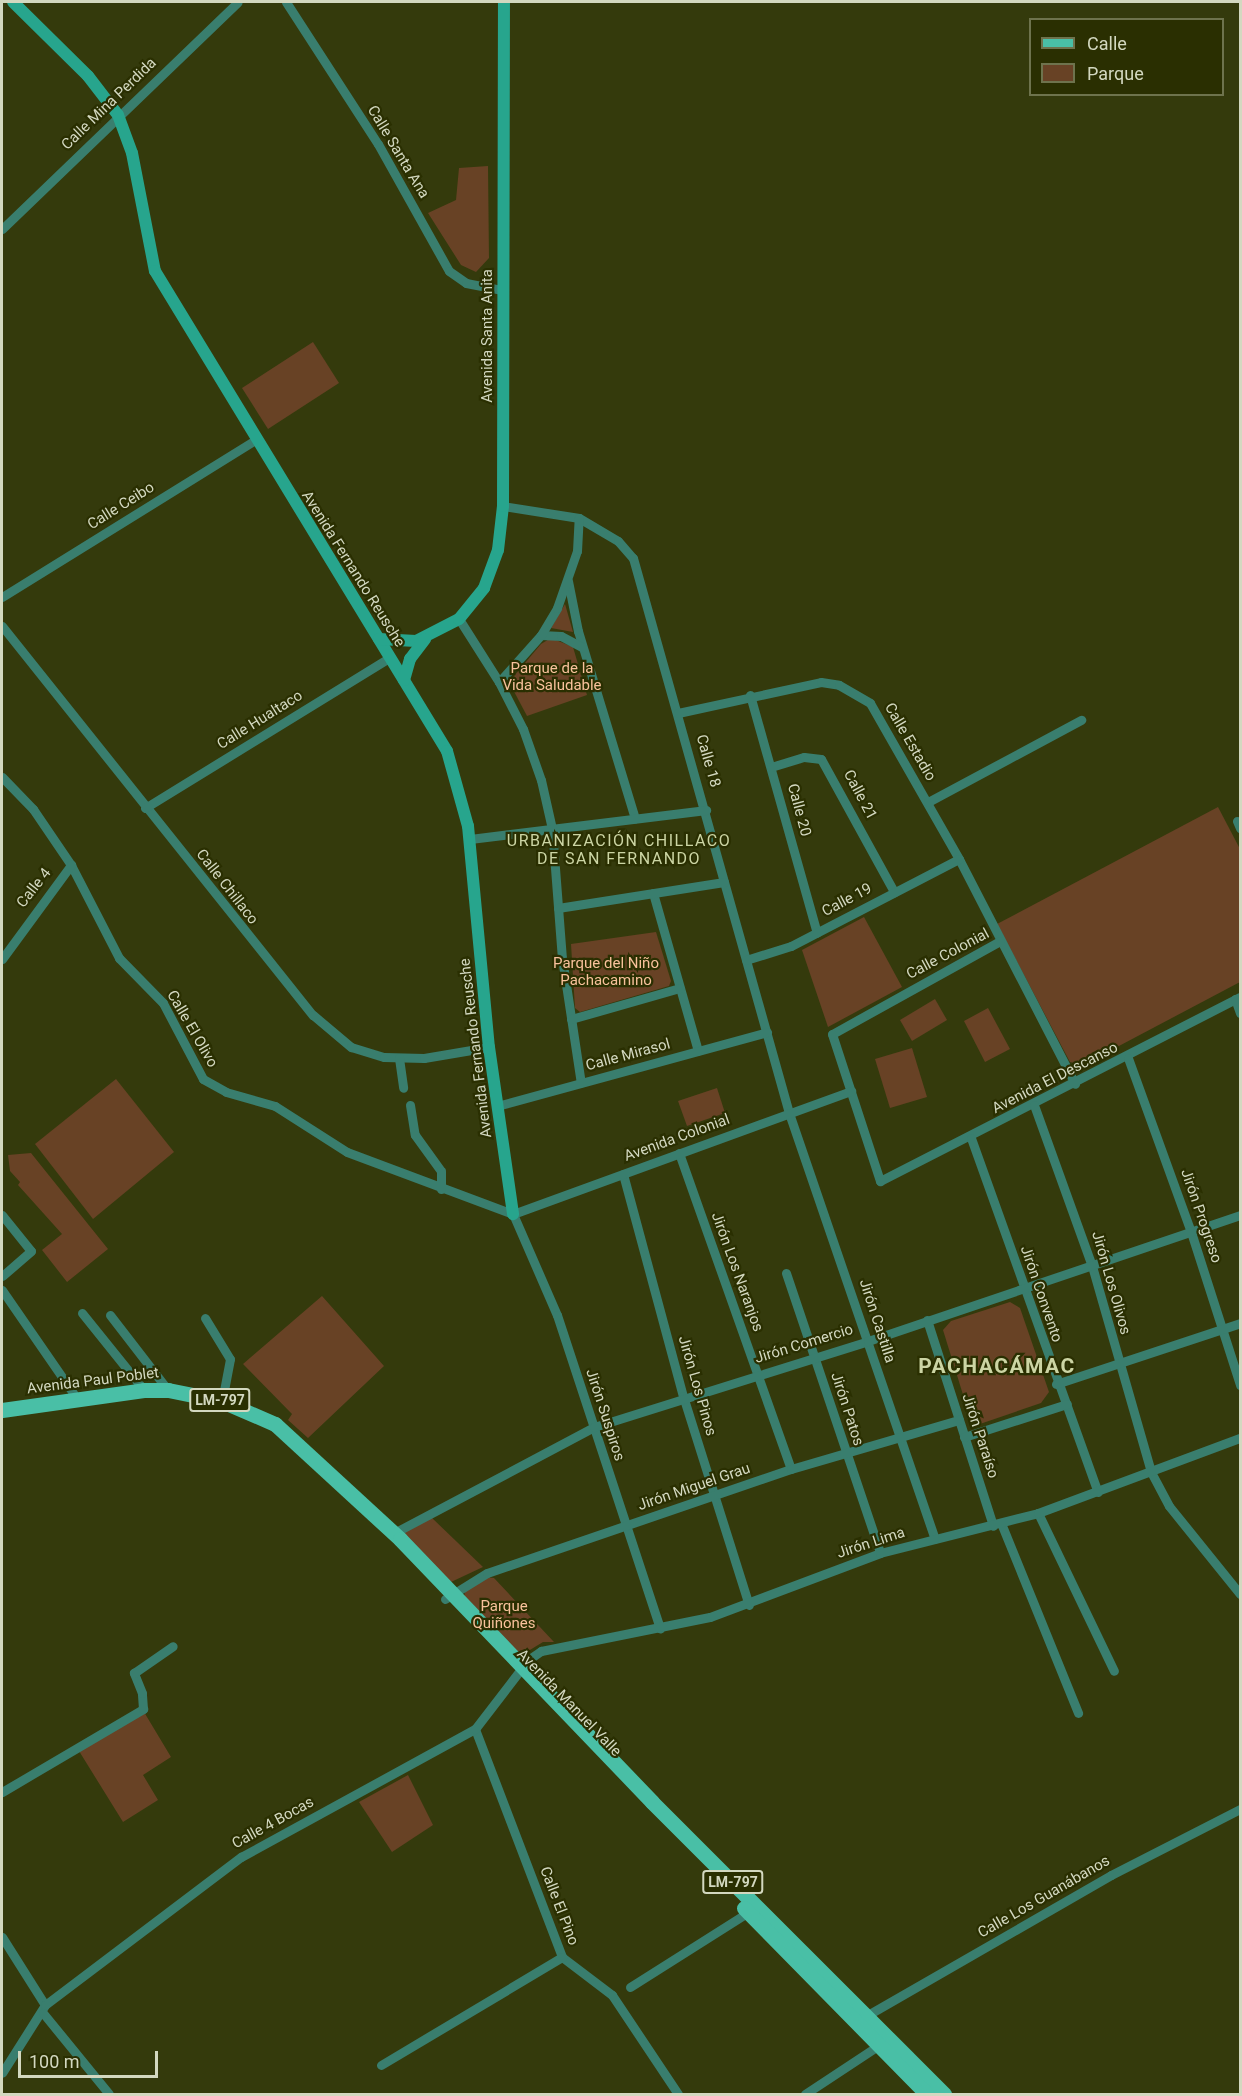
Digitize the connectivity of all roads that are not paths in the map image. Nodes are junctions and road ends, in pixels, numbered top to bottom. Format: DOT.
graph roads {
  1 [pos="13,2"];
  2 [pos="238,2"];
  3 [pos="286,2"];
  4 [pos="504,2"];
  5 [pos="118,115"];
  6 [pos="2,229"];
  7 [pos="501,290"];
  8 [pos="255,440"];
  9 [pos="503,506"];
  10 [pos="579,518"];
  11 [pos="568,581"];
  12 [pos="2,597"];
  13 [pos="459,619"];
  14 [pos="2,626"];
  15 [pos="542,635"];
  16 [pos="379,639"];
  17 [pos="425,639"];
  18 [pos="582,647"];
  19 [pos="390,657"];
  20 [pos="404,680"];
  21 [pos="500,682"];
  22 [pos="750,695"];
  23 [pos="678,713"];
  24 [pos="1081,720"];
  25 [pos="771,767"];
  26 [pos="2,777"];
  27 [pos="928,802"];
  28 [pos="146,808"];
  29 [pos="706,810"];
  30 [pos="635,819"];
  31 [pos="552,829"];
  32 [pos="470,839"];
  33 [pos="958,859"];
  34 [pos="71,865"];
  35 [pos="724,882"];
  36 [pos="894,892"];
  37 [pos="652,893"];
  38 [pos="558,908"];
  39 [pos="817,933"];
  40 [pos="1000,941"];
  41 [pos="2,959"];
  42 [pos="746,960"];
  43 [pos="680,988"];
  44 [pos="1238,998"];
  45 [pos="1240,1013"];
  46 [pos="571,1019"];
  47 [pos="767,1032"];
  48 [pos="489,1047"];
  49 [pos="698,1051"];
  50 [pos="399,1058"];
  51 [pos="1128,1058"];
  52 [pos="581,1083"];
  53 [pos="1076,1084"];
  54 [pos="403,1088"];
  55 [pos="851,1091"];
  56 [pos="410,1105"];
  57 [pos="1034,1105"];
  58 [pos="497,1106"];
  59 [pos="789,1113"];
  60 [pos="971,1138"];
  61 [pos="679,1153"];
  62 [pos="623,1174"];
  63 [pos="441,1189"];
  64 [pos="513,1214"];
  65 [pos="2,1215"];
  66 [pos="1240,1215"];
  67 [pos="1191,1232"];
  68 [pos="1092,1266"];
  69 [pos="786,1273"];
  70 [pos="2,1276"];
  71 [pos="1022,1287"];
  72 [pos="2,1290"];
  73 [pos="82,1313"];
  74 [pos="110,1315"];
  75 [pos="205,1318"];
  76 [pos="927,1320"];
  77 [pos="1240,1323"];
  78 [pos="1222,1330"];
  79 [pos="868,1341"];
  80 [pos="814,1357"];
  81 [pos="1118,1364"];
  82 [pos="758,1374"];
  83 [pos="1056,1384"];
  84 [pos="1240,1385"];
  85 [pos="144,1390"];
  86 [pos="168,1390"];
  87 [pos="683,1396"];
  88 [pos="78,1400"];
  89 [pos="222,1401"];
  90 [pos="1066,1404"];
  91 [pos="2,1410"];
  92 [pos="958,1420"];
  93 [pos="594,1427"];
  94 [pos="964,1437"];
  95 [pos="900,1438"];
  96 [pos="1240,1438"];
  97 [pos="846,1455"];
  98 [pos="791,1469"];
  99 [pos="1151,1472"];
  100 [pos="1098,1492"];
  101 [pos="716,1497"];
  102 [pos="1038,1513"];
  103 [pos="997,1525"];
  104 [pos="625,1527"];
  105 [pos="391,1534"];
  106 [pos="935,1539"];
  107 [pos="880,1553"];
  108 [pos="1240,1594"];
  109 [pos="449,1596"];
  110 [pos="749,1605"];
  111 [pos="660,1629"];
  112 [pos="173,1646"];
  113 [pos="1114,1671"];
  114 [pos="520,1672"];
  115 [pos="1078,1713"];
  116 [pos="475,1730"];
  117 [pos="2,1792"];
  118 [pos="1240,1809"];
  119 [pos="753,1910"];
  120 [pos="2,1937"];
  121 [pos="562,1957"];
  122 [pos="630,1987"];
  123 [pos="44,2009"];
  124 [pos="866,2016"];
  125 [pos="879,2046"];
  126 [pos="381,2065"];
  127 [pos="2,2073"];
  128 [pos="109,2094"];
  129 [pos="678,2094"];
  130 [pos="805,2094"];
  131 [pos="927,2094"];
  132 [pos="944,2094"];
  1 -- 5 [label="street, Avenida Fernando Reusche"];
  2 -- 5 [label="street, Calle Mina Perdida"];
  3 -- 7 [label="street, Calle Santa Ana"];
  4 -- 7 [label="street, Avenida Santa Anita"];
  5 -- 6 [label="street, Calle Mina Perdida"];
  5 -- 8 [label="street, Avenida Fernando Reusche"];
  7 -- 9 [label="street, Avenida Santa Anita"];
  8 -- 12 [label="street, Calle Ceibo"];
  8 -- 16 [label="street, Avenida Fernando Reusche"];
  9 -- 10 [label="street, Calle 18"];
  9 -- 13 [label="street, Avenida Santa Anita"];
  10 -- 11 [label="street"];
  10 -- 23 [label="street, Calle 18"];
  11 -- 15 [label="street"];
  11 -- 18 [label="street"];
  13 -- 17 [label="street, Avenida Santa Anita"];
  13 -- 21 [label="street"];
  14 -- 28 [label="street, Calle Chillaco"];
  15 -- 18 [label="street"];
  15 -- 21 [label="street"];
  16 -- 17 [label="street, Avenida Santa Anita"];
  16 -- 19 [label="street, Avenida Fernando Reusche"];
  17 -- 20 [label="street, Avenida Santa Anita"];
  18 -- 30 [label="street"];
  19 -- 20 [label="street, Avenida Fernando Reusche"];
  19 -- 28 [label="street, Calle Hualtaco"];
  20 -- 32 [label="street, Avenida Fernando Reusche"];
  21 -- 31 [label="street"];
  22 -- 23 [label="street, Calle Estadio"];
  22 -- 25 [label="street, Calle 20"];
  22 -- 27 [label="street, Calle Estadio"];
  23 -- 29 [label="street, Calle 18"];
  24 -- 27 [label="street"];
  25 -- 36 [label="street, Calle 21"];
  25 -- 39 [label="street, Calle 20"];
  26 -- 34 [label="street, Calle El Olivo"];
  27 -- 33 [label="street, Calle Estadio"];
  28 -- 50 [label="street, Calle Chillaco"];
  29 -- 30 [label="street"];
  29 -- 35 [label="street, Calle 18"];
  30 -- 31 [label="street"];
  31 -- 32 [label="street"];
  31 -- 38 [label="street"];
  32 -- 48 [label="street, Avenida Fernando Reusche"];
  33 -- 36 [label="street, Calle 19"];
  33 -- 40 [label="street, Calle Estadio"];
  34 -- 41 [label="street, Calle 4"];
  34 -- 63 [label="street, Calle El Olivo"];
  35 -- 37 [label="street"];
  35 -- 42 [label="street, Calle 18"];
  36 -- 39 [label="street, Calle 19"];
  37 -- 38 [label="street"];
  37 -- 43 [label="street"];
  38 -- 46 [label="street"];
  39 -- 42 [label="street, Calle 19"];
  40 -- 53 [label="street, Calle Colonial"];
  40 -- 55 [label="street, Calle Colonial"];
  42 -- 47 [label="street, Calle 18"];
  43 -- 46 [label="street"];
  43 -- 49 [label="street"];
  44 -- 45 [label="street"];
  44 -- 51 [label="street, Avenida El Descanso"];
  46 -- 52 [label="street"];
  47 -- 49 [label="street, Calle Mirasol"];
  47 -- 59 [label="street, Calle 18"];
  48 -- 50 [label="street, Calle Chillaco"];
  48 -- 58 [label="street, Avenida Fernando Reusche"];
  49 -- 52 [label="street, Calle Mirasol"];
  50 -- 54 [label="street"];
  51 -- 53 [label="street, Avenida El Descanso"];
  51 -- 67 [label="street, Jirón Progreso"];
  52 -- 58 [label="street, Calle Mirasol"];
  53 -- 57 [label="street, Avenida El Descanso"];
  55 -- 59 [label="street, Avenida Colonial"];
  55 -- 60 [label="street, Avenida El Descanso"];
  56 -- 63 [label="street"];
  57 -- 60 [label="street, Avenida El Descanso"];
  57 -- 68 [label="street, Jirón Los Olivos"];
  58 -- 64 [label="street, Avenida Fernando Reusche"];
  59 -- 61 [label="street, Avenida Colonial"];
  59 -- 79 [label="street, Jirón Castilla"];
  60 -- 71 [label="street, Jirón Convento"];
  61 -- 62 [label="street, Avenida Colonial"];
  61 -- 82 [label="street, Jirón Los Naranjos"];
  62 -- 64 [label="street, Avenida Colonial"];
  62 -- 87 [label="street, Jirón Los Pinos"];
  63 -- 64 [label="street, Calle El Olivo"];
  64 -- 93 [label="street, Jirón Suspiros"];
  65 -- 70 [label="street"];
  66 -- 67 [label="street, Jirón Comercio"];
  67 -- 68 [label="street, Jirón Comercio"];
  67 -- 78 [label="street, Jirón Progreso"];
  68 -- 71 [label="street, Jirón Comercio"];
  68 -- 81 [label="street, Jirón Los Olivos"];
  69 -- 80 [label="street, Jirón Patos"];
  71 -- 76 [label="street, Jirón Comercio"];
  71 -- 83 [label="street, Jirón Convento"];
  72 -- 88 [label="street"];
  73 -- 85 [label="street"];
  74 -- 86 [label="street"];
  75 -- 89 [label="street"];
  76 -- 79 [label="street, Jirón Comercio"];
  76 -- 92 [label="street, Jirón Paraíso"];
  77 -- 78 [label="street"];
  78 -- 81 [label="street"];
  78 -- 84 [label="street, Jirón Progreso"];
  79 -- 80 [label="street, Jirón Comercio"];
  79 -- 95 [label="street, Jirón Castilla"];
  80 -- 82 [label="street, Jirón Comercio"];
  80 -- 97 [label="street, Jirón Patos"];
  81 -- 83 [label="street"];
  81 -- 99 [label="street, Jirón Los Olivos"];
  82 -- 87 [label="street, Jirón Comercio"];
  82 -- 98 [label="street, Jirón Los Naranjos"];
  83 -- 90 [label="street, Jirón Convento"];
  85 -- 86 [label="main road, Avenida Paul Poblet / LM-797"];
  85 -- 88 [label="main road, Avenida Paul Poblet / LM-797"];
  86 -- 89 [label="main road, Avenida Paul Poblet / LM-797"];
  87 -- 93 [label="street, Jirón Comercio"];
  87 -- 101 [label="street, Jirón Los Pinos"];
  88 -- 91 [label="main road, Avenida Paul Poblet / LM-797"];
  89 -- 105 [label="main road, Avenida Paul Poblet / LM-797"];
  90 -- 94 [label="street"];
  90 -- 100 [label="street, Jirón Convento"];
  92 -- 94 [label="street, Jirón Paraíso"];
  92 -- 95 [label="street, Jirón Miguel Grau"];
  93 -- 104 [label="street, Jirón Suspiros"];
  93 -- 105 [label="street, Jirón Comercio"];
  94 -- 103 [label="street, Jirón Paraíso"];
  95 -- 97 [label="street, Jirón Miguel Grau"];
  95 -- 106 [label="street, Jirón Castilla"];
  96 -- 99 [label="street, Jirón Lima"];
  97 -- 98 [label="street, Jirón Miguel Grau"];
  97 -- 107 [label="street, Jirón Patos"];
  98 -- 101 [label="street, Jirón Miguel Grau"];
  99 -- 100 [label="street, Jirón Lima"];
  99 -- 108 [label="street, Jirón Los Olivos"];
  100 -- 102 [label="street, Jirón Lima"];
  101 -- 104 [label="street, Jirón Miguel Grau"];
  101 -- 110 [label="street, Jirón Los Pinos"];
  102 -- 103 [label="street, Jirón Lima"];
  102 -- 113 [label="street"];
  103 -- 106 [label="street, Jirón Lima"];
  103 -- 115 [label="street, Jirón Paraíso"];
  104 -- 109 [label="street, Jirón Miguel Grau"];
  104 -- 111 [label="street, Jirón Suspiros"];
  105 -- 109 [label="main road, Avenida Manuel Valle / LM-797"];
  106 -- 107 [label="street, Jirón Lima"];
  107 -- 110 [label="street, Jirón Lima"];
  109 -- 114 [label="main road, Avenida Manuel Valle / LM-797"];
  110 -- 111 [label="street, Jirón Lima"];
  111 -- 114 [label="street, Jirón Lima"];
  112 -- 117 [label="street"];
  114 -- 116 [label="street, Calle 4 Bocas"];
  114 -- 119 [label="main road, Avenida Manuel Valle / LM-797"];
  116 -- 121 [label="street, Calle El Pino"];
  116 -- 123 [label="street, Calle 4 Bocas"];
  118 -- 124 [label="street, Calle Los Guanábanos"];
  119 -- 122 [label="street"];
  119 -- 124 [label="main road, Avenida Manuel Valle / LM-797"];
  119 -- 125 [label="main road, Avenida Manuel Valle / LM-797"];
  120 -- 123 [label="street"];
  121 -- 126 [label="street"];
  121 -- 129 [label="street, Calle El Pino"];
  123 -- 127 [label="street, Calle 4 Bocas"];
  123 -- 128 [label="street"];
  124 -- 132 [label="main road, Avenida Manuel Valle / LM-797"];
  125 -- 130 [label="street"];
  125 -- 131 [label="main road, Avenida Manuel Valle / LM-797"];
}
